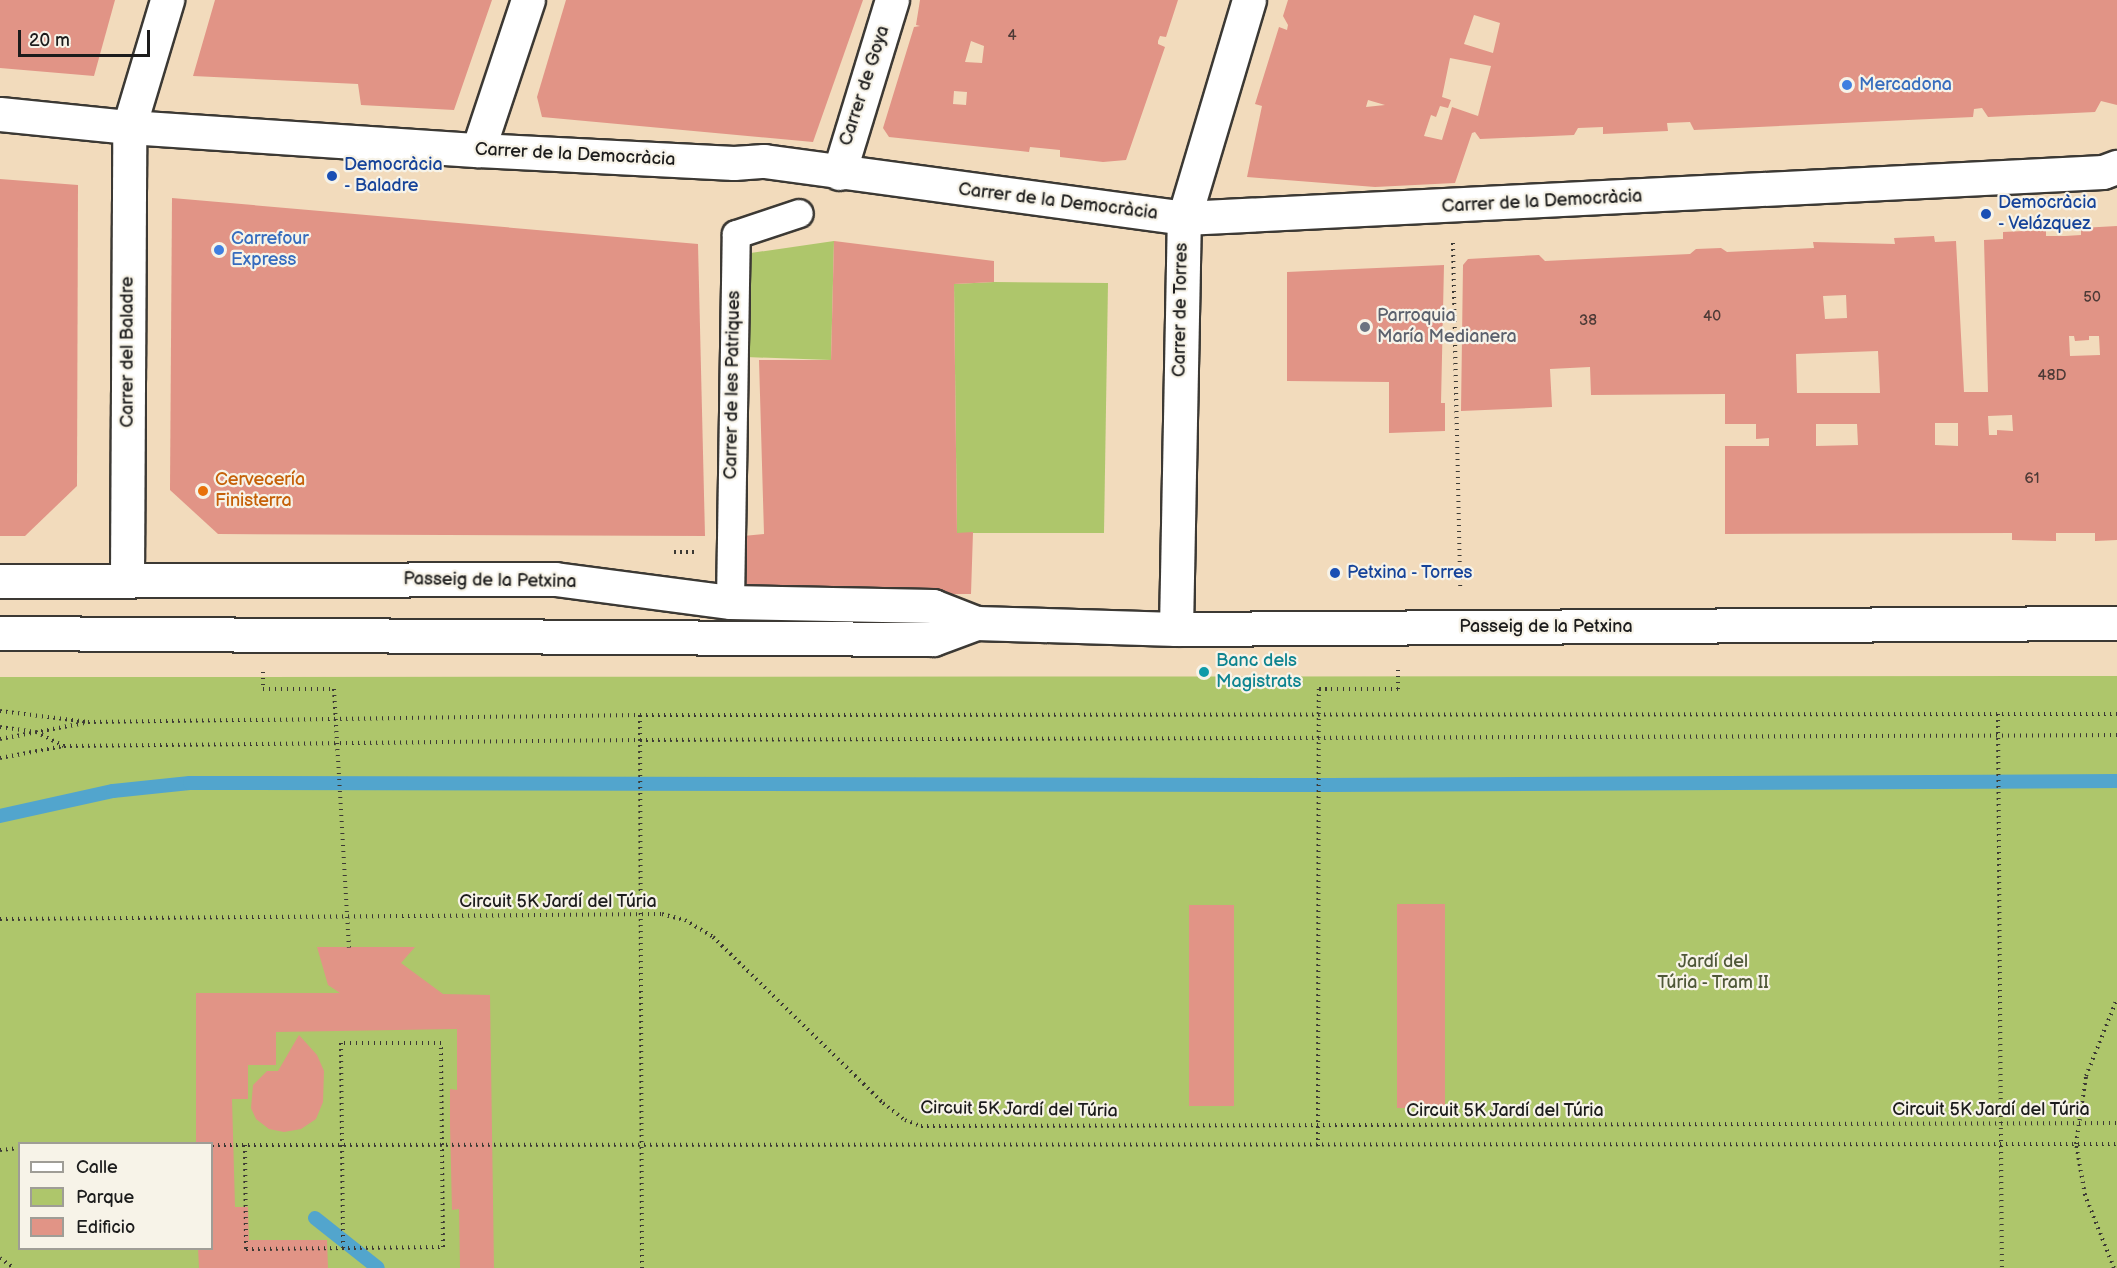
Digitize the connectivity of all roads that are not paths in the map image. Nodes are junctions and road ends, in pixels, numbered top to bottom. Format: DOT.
graph roads {
  1 [pos="167,0"];
  2 [pos="528,0"];
  3 [pos="892,0"];
  4 [pos="1249,0"];
  5 [pos="0,114"];
  6 [pos="129,127"];
  7 [pos="478,150"];
  8 [pos="2117,167"];
  9 [pos="840,173"];
  10 [pos="798,213"];
  11 [pos="1184,218"];
  12 [pos="127,578"];
  13 [pos="0,581"];
  14 [pos="730,602"];
  15 [pos="976,623"];
  16 [pos="2117,623"];
  17 [pos="1176,629"];
  18 [pos="0,633"];
  1 -- 6 [label="street, Carrer del Baladre"];
  2 -- 7 [label="street"];
  3 -- 9 [label="street, Carrer de Goya"];
  4 -- 11 [label="street, Carrer de Torres"];
  5 -- 6 [label="street, Carrer de la Democràcia"];
  6 -- 7 [label="street, Carrer de la Democràcia"];
  6 -- 12 [label="street, Carrer del Baladre"];
  7 -- 9 [label="street, Carrer de la Democràcia"];
  8 -- 11 [label="street, Carrer de la Democràcia"];
  9 -- 11 [label="street, Carrer de la Democràcia"];
  10 -- 14 [label="street, Carrer de les Patriques"];
  11 -- 17 [label="street, Carrer de Torres"];
  12 -- 13 [label="street, Passeig de la Petxina"];
  12 -- 14 [label="street, Passeig de la Petxina"];
  14 -- 15 [label="street, Passeig de la Petxina"];
  15 -- 17 [label="street, Passeig de la Petxina"];
  15 -- 18 [label="street, Passeig de la Petxina"];
  16 -- 17 [label="street, Passeig de la Petxina"];
}
